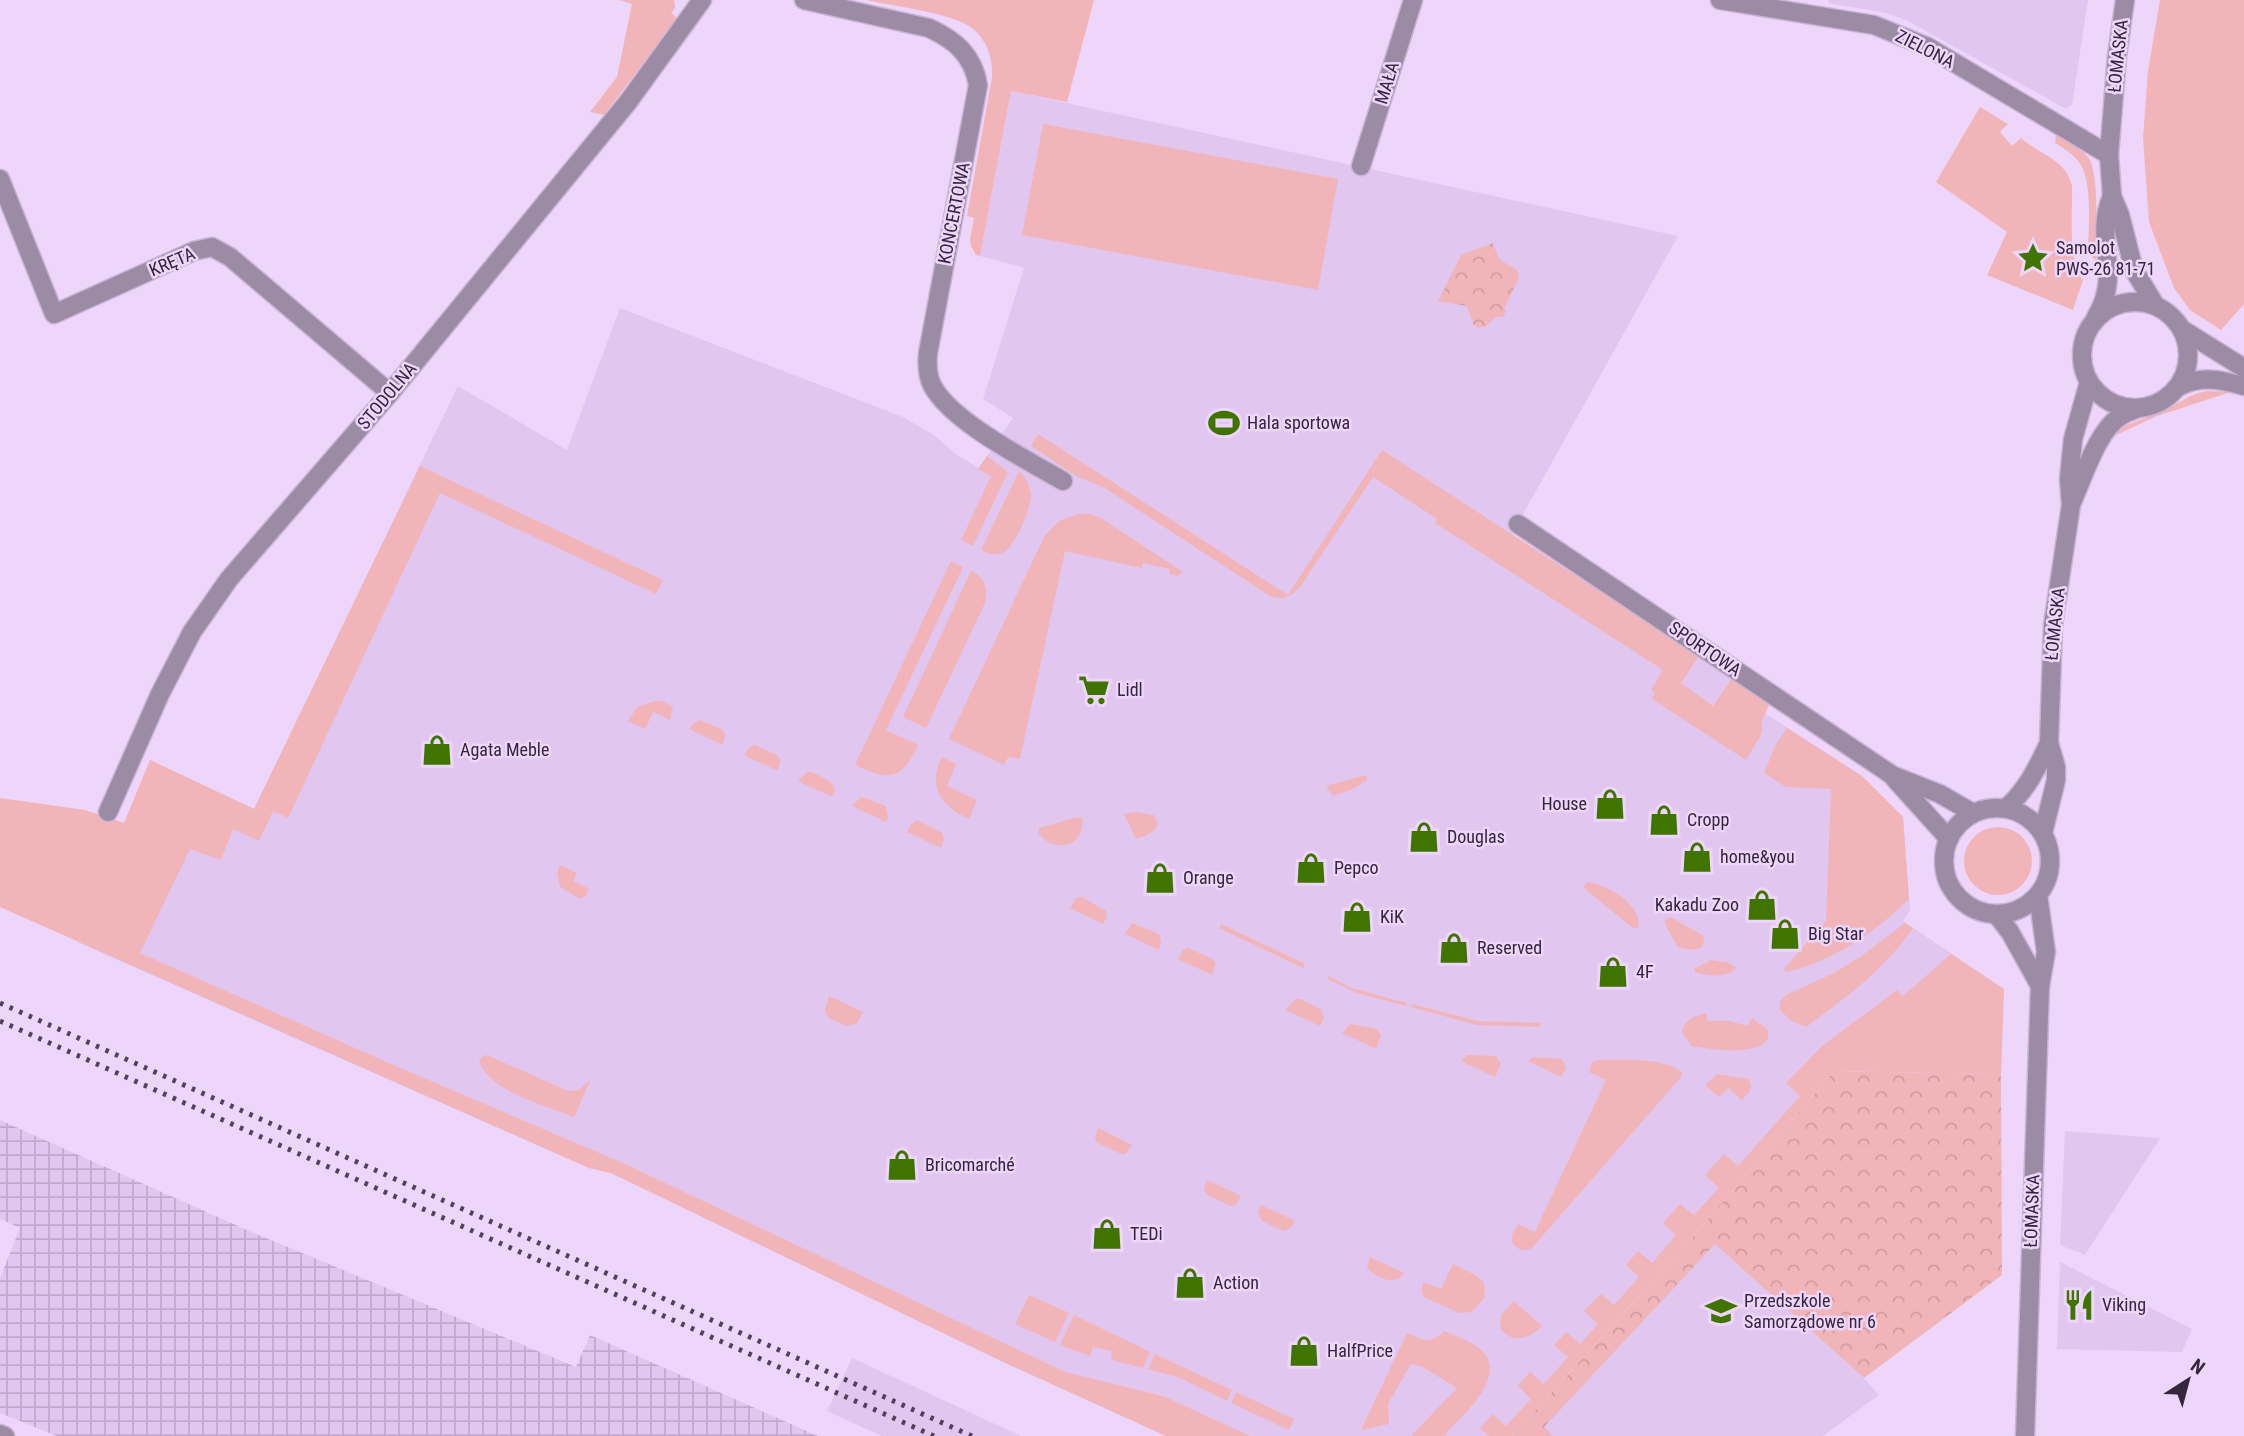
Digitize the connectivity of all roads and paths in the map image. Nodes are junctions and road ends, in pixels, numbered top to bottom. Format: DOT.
graph roads {
  1 [pos="702,0"];
  2 [pos="804,0"];
  3 [pos="1413,0"];
  4 [pos="1723,0"];
  5 [pos="2125,0"];
  6 [pos="2109,155"];
  7 [pos="1361,166"];
  8 [pos="0,179"];
  9 [pos="2112,196"];
  10 [pos="2155,305"];
  11 [pos="2093,322"];
  12 [pos="2183,330"];
  13 [pos="2244,368"];
  14 [pos="2089,382"];
  15 [pos="2180,386"];
  16 [pos="2244,386"];
  17 [pos="390,393"];
  18 [pos="2136,409"];
  19 [pos="1063,481"];
  20 [pos="2071,505"];
  21 [pos="1518,524"];
  22 [pos="2049,743"];
  23 [pos="1892,775"];
  24 [pos="2006,808"];
  25 [pos="108,812"];
  26 [pos="1973,813"];
  27 [pos="2043,833"];
  28 [pos="1949,839"];
  29 [pos="2038,895"];
  30 [pos="1997,915"];
  31 [pos="2040,986"];
  32 [pos="0,1434"];
  33 [pos="5,1436"];
  34 [pos="2025,1436"];
  1 -- 17 [label="street, STODOLNA"];
  2 -- 19 [label="street, KONCERTOWA"];
  3 -- 7 [label="street, MAŁA"];
  4 -- 6 [label="street, ZIELONA"];
  5 -- 6 [label="street, ŁOMASKA"];
  6 -- 9 [label="street, ŁOMASKA"];
  8 -- 17 [label="street, KRĘTA"];
  9 -- 10 [label="street, ŁOMASKA"];
  9 -- 11 [label="street, ŁOMASKA"];
  10 -- 11 [label="street"];
  10 -- 12 [label="street, ŁOMASKA"];
  11 -- 14 [label="street, ŁOMASKA"];
  12 -- 13 [label="street, ŁOMASKA"];
  12 -- 15 [label="street"];
  14 -- 18 [label="street"];
  14 -- 20 [label="street, ŁOMASKA"];
  15 -- 16 [label="street"];
  15 -- 18 [label="street, ŁOMASKA"];
  17 -- 25 [label="street, STODOLNA"];
  18 -- 20 [label="street, ŁOMASKA"];
  20 -- 22 [label="street, ŁOMASKA"];
  21 -- 23 [label="street, SPORTOWA"];
  22 -- 24 [label="street, ŁOMASKA"];
  22 -- 27 [label="street, ŁOMASKA"];
  23 -- 26 [label="street, SPORTOWA"];
  23 -- 28 [label="street, SPORTOWA"];
  24 -- 26 [label="street"];
  24 -- 27 [label="street"];
  26 -- 28 [label="street"];
  27 -- 29 [label="street"];
  28 -- 30 [label="street"];
  29 -- 30 [label="street"];
  29 -- 31 [label="street, ŁOMASKA"];
  30 -- 31 [label="street"];
  31 -- 34 [label="street, ŁOMASKA"];
  32 -- 33 [label="street"];
}
